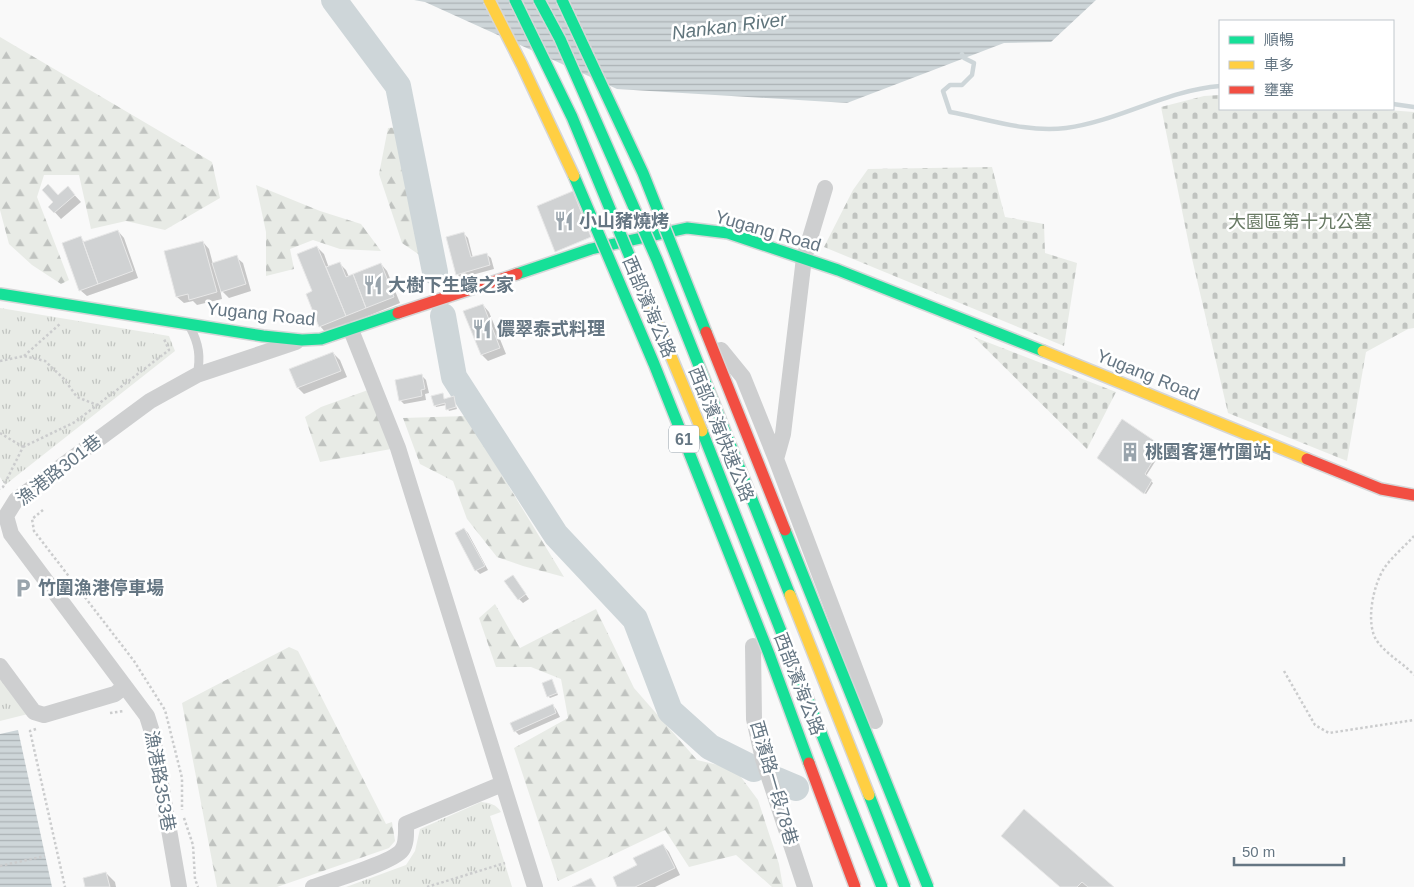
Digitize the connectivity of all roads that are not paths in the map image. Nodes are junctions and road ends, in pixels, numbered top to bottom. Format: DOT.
graph roads {
  1 [pos="489,0"];
  2 [pos="515,0"];
  3 [pos="538,0"];
  4 [pos="562,0"];
  5 [pos="825,188"];
  6 [pos="657,234"];
  7 [pos="618,243"];
  8 [pos="804,258"];
  9 [pos="0,294"];
  10 [pos="189,324"];
  11 [pos="351,330"];
  12 [pos="302,340"];
  13 [pos="197,375"];
  14 [pos="776,458"];
  15 [pos="1414,495"];
  16 [pos="753,646"];
  17 [pos="0,666"];
  18 [pos="124,687"];
  19 [pos="502,784"];
  20 [pos="179,887"];
  21 [pos="313,887"];
  22 [pos="535,887"];
  23 [pos="805,887"];
  24 [pos="848,887"];
  25 [pos="855,887"];
  26 [pos="882,887"];
  27 [pos="905,887"];
  28 [pos="928,887"];
  29 [pos="937,887"];
  1 -- 25 [label="main road, 西部濱海公路 / 61, bridge"];
  2 -- 26 [label="main road, 西部濱海快速公路 / 61, bridge"];
  3 -- 27 [label="main road, 西部濱海快速公路 / 61, bridge"];
  4 -- 28 [label="main road, bridge"];
  5 -- 8 [label="street"];
  6 -- 7 [label="main road, Yugang Road"];
  6 -- 8 [label="main road, Yugang Road"];
  6 -- 14 [label="street"];
  7 -- 11 [label="main road, Yugang Road"];
  7 -- 16 [label="street"];
  8 -- 14 [label="street"];
  8 -- 15 [label="main road, Yugang Road"];
  9 -- 10 [label="main road, Yugang Road"];
  10 -- 12 [label="main road, Yugang Road"];
  10 -- 13 [label="lane"];
  11 -- 12 [label="main road, Yugang Road"];
  11 -- 19 [label="street"];
  12 -- 13 [label="street, 漁港路301巷"];
  13 -- 18 [label="street, 漁港路301巷"];
  14 -- 29 [label="street"];
  16 -- 23 [label="street, 西濱路一段78巷"];
  16 -- 24 [label="street"];
  17 -- 18 [label="street"];
  18 -- 20 [label="street, 漁港路353巷"];
  19 -- 21 [label="street"];
  19 -- 22 [label="street"];
}
